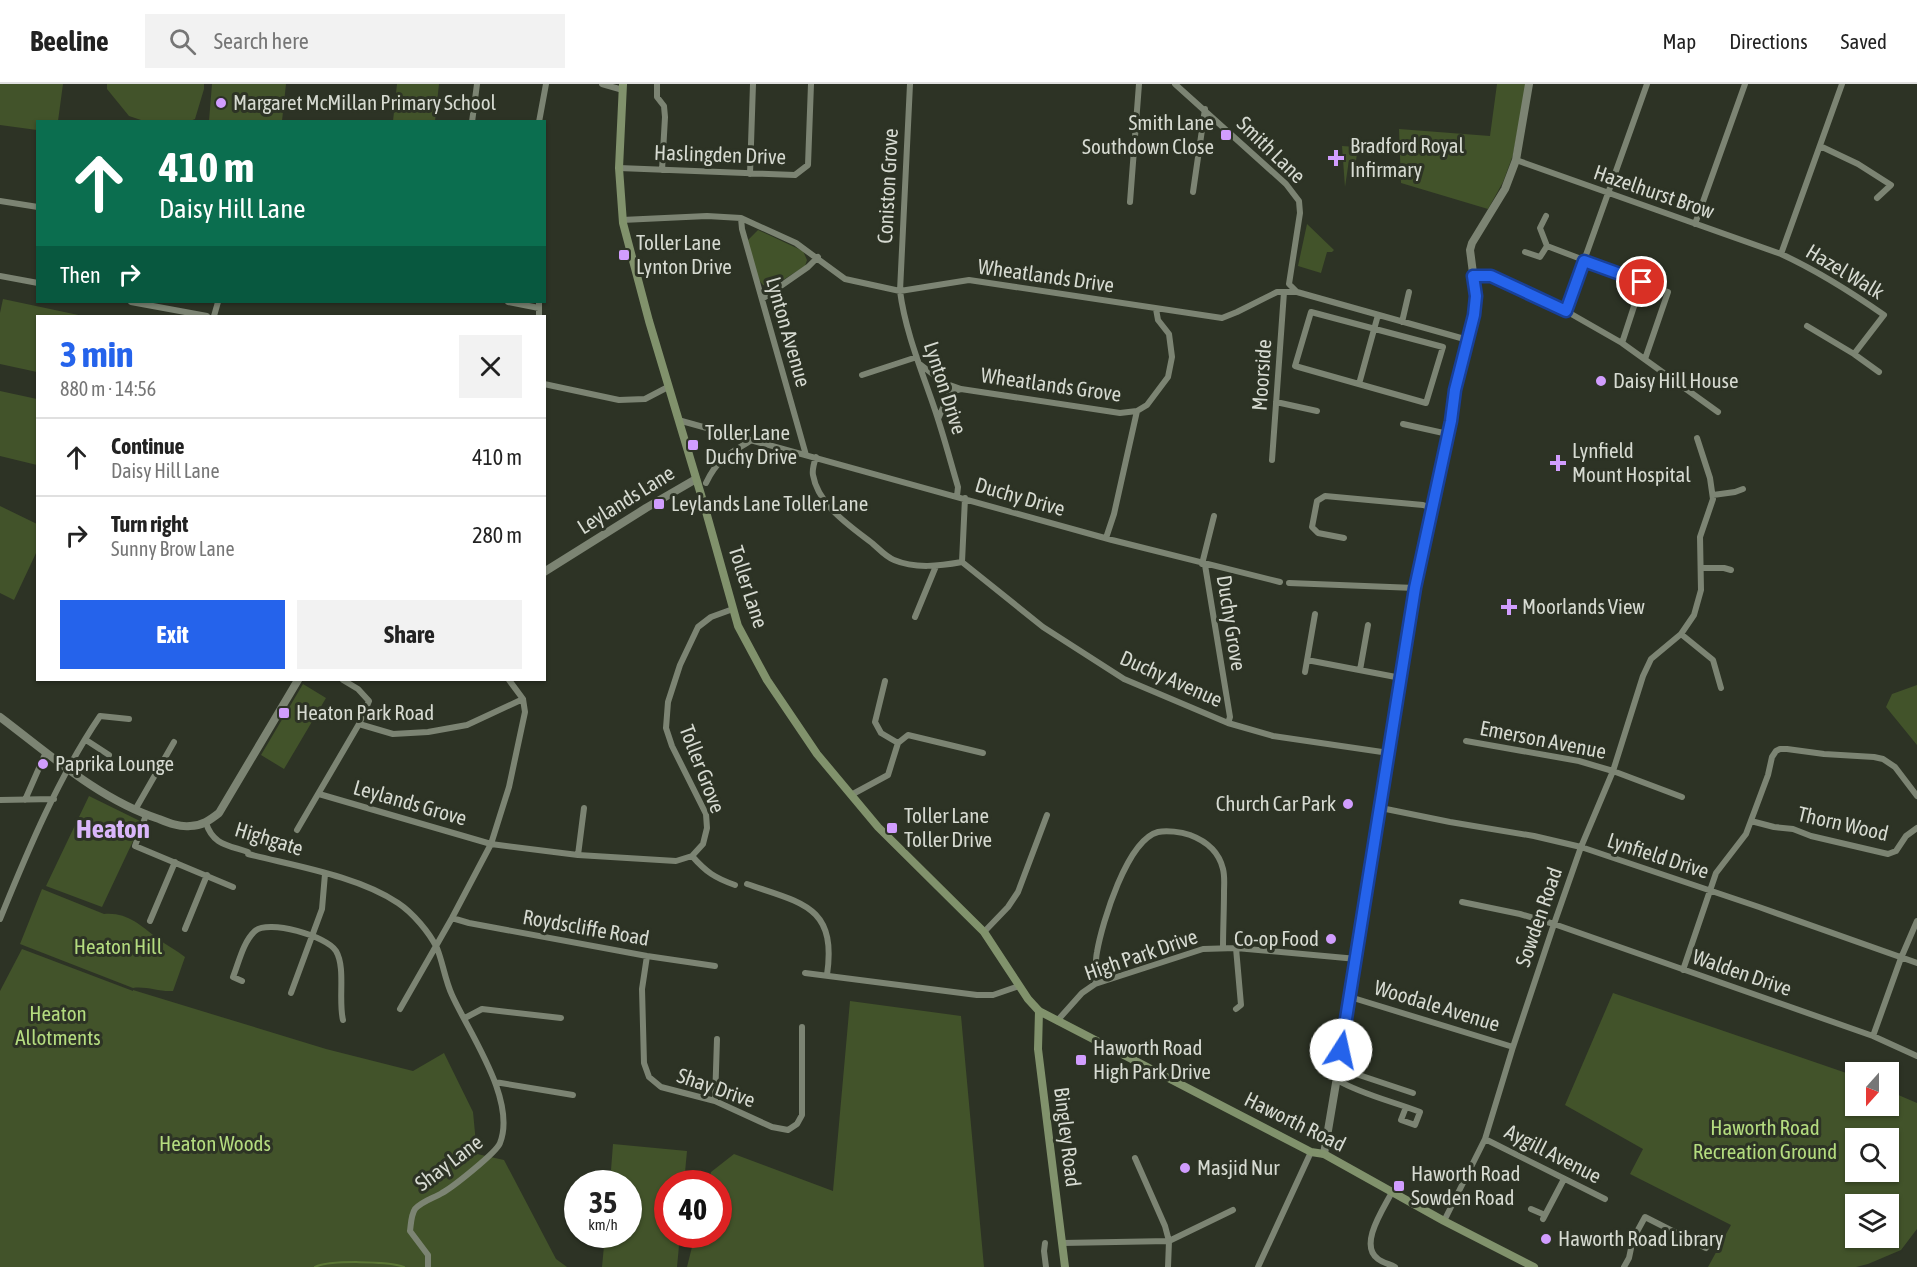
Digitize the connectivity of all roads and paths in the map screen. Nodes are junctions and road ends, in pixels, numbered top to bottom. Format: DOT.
graph roads {
  1 [pos="477,84"];
  2 [pos="546,84"];
  3 [pos="602,84"];
  4 [pos="657,84"];
  5 [pos="753,84"];
  6 [pos="811,84"];
  7 [pos="910,84"];
  8 [pos="1139,84"];
  9 [pos="1175,84"];
  10 [pos="1529,84"];
  11 [pos="1647,84"];
  12 [pos="1745,84"];
  13 [pos="1842,84"];
  14 [pos="623,87"];
  15 [pos="1205,110"];
  16 [pos="472,120"];
  17 [pos="539,120"];
  18 [pos="1820,146"];
  19 [pos="1516,160"];
  20 [pos="619,168"];
  21 [pos="662,170"];
  22 [pos="750,174"];
  23 [pos="1193,192"];
  24 [pos="1607,193"];
  25 [pos="1877,198"];
  26 [pos="0,201"];
  27 [pos="1130,202"];
  28 [pos="36,207"];
  29 [pos="1546,216"];
  30 [pos="741,218"];
  31 [pos="622,220"];
  32 [pos="1695,224"];
  33 [pos="1546,246"];
  34 [pos="1525,252"];
  35 [pos="1781,254"];
  36 [pos="818,257"];
  37 [pos="1584,261"];
  38 [pos="0,276"];
  39 [pos="1473,276"];
  40 [pos="1642,282"];
  41 [pos="36,283"];
  42 [pos="900,291"];
  43 [pos="1284,292"];
  44 [pos="1298,292"];
  45 [pos="1409,292"];
  46 [pos="762,299"];
  47 [pos="136,303"];
  48 [pos="518,303"];
  49 [pos="539,305"];
  50 [pos="1156,309"];
  51 [pos="1566,311"];
  52 [pos="202,315"];
  53 [pos="1378,315"];
  54 [pos="1402,321"];
  55 [pos="1807,326"];
  56 [pos="1374,327"];
  57 [pos="1468,340"];
  58 [pos="1622,343"];
  59 [pos="1854,354"];
  60 [pos="1645,359"];
  61 [pos="918,360"];
  62 [pos="1879,372"];
  63 [pos="862,375"];
  64 [pos="546,384"];
  65 [pos="1359,384"];
  66 [pos="669,387"];
  67 [pos="961,389"];
  68 [pos="1276,402"];
  69 [pos="1137,411"];
  70 [pos="1317,411"];
  71 [pos="1718,412"];
  72 [pos="938,419"];
  73 [pos="678,420"];
  74 [pos="1403,424"];
  75 [pos="1448,434"];
  76 [pos="1697,438"];
  77 [pos="753,440"];
  78 [pos="806,455"];
  79 [pos="816,457"];
  80 [pos="1272,460"];
  81 [pos="696,479"];
  82 [pos="706,483"];
  83 [pos="1743,489"];
  84 [pos="1713,495"];
  85 [pos="957,496"];
  86 [pos="965,498"];
  87 [pos="1432,508"];
  88 [pos="1214,516"];
  89 [pos="1106,538"];
  90 [pos="1344,538"];
  91 [pos="962,562"];
  92 [pos="1204,564"];
  93 [pos="936,566"];
  94 [pos="1702,568"];
  95 [pos="1731,570"];
  96 [pos="546,571"];
  97 [pos="1280,582"];
  98 [pos="1289,583"];
  99 [pos="1415,588"];
  100 [pos="733,609"];
  101 [pos="1315,614"];
  102 [pos="915,617"];
  103 [pos="1368,625"];
  104 [pos="1681,634"];
  105 [pos="1307,660"];
  106 [pos="1360,670"];
  107 [pos="1305,672"];
  108 [pos="1401,678"];
  109 [pos="297,681"];
  110 [pos="345,681"];
  111 [pos="511,681"];
  112 [pos="885,681"];
  113 [pos="1721,688"];
  114 [pos="523,699"];
  115 [pos="0,717"];
  116 [pos="129,719"];
  117 [pos="1228,723"];
  118 [pos="359,724"];
  119 [pos="86,740"];
  120 [pos="1466,741"];
  121 [pos="174,742"];
  122 [pos="898,743"];
  123 [pos="46,752"];
  124 [pos="983,753"];
  125 [pos="1389,753"];
  126 [pos="109,755"];
  127 [pos="69,769"];
  128 [pos="1613,771"];
  129 [pos="319,794"];
  130 [pos="851,795"];
  131 [pos="1917,796"];
  132 [pos="1682,797"];
  133 [pos="0,800"];
  134 [pos="25,800"];
  135 [pos="54,800"];
  136 [pos="584,808"];
  137 [pos="1381,808"];
  138 [pos="135,810"];
  139 [pos="146,815"];
  140 [pos="1047,815"];
  141 [pos="1751,821"];
  142 [pos="206,823"];
  143 [pos="1917,828"];
  144 [pos="297,830"];
  145 [pos="491,844"];
  146 [pos="1581,847"];
  147 [pos="578,855"];
  148 [pos="692,856"];
  149 [pos="176,862"];
  150 [pos="326,874"];
  151 [pos="207,875"];
  152 [pos="747,884"];
  153 [pos="735,885"];
  154 [pos="233,887"];
  155 [pos="1709,890"];
  156 [pos="1462,902"];
  157 [pos="453,918"];
  158 [pos="0,919"];
  159 [pos="150,921"];
  160 [pos="1917,921"];
  161 [pos="1554,924"];
  162 [pos="185,929"];
  163 [pos="984,932"];
  164 [pos="311,936"];
  165 [pos="436,946"];
  166 [pos="1223,948"];
  167 [pos="1236,948"];
  168 [pos="647,956"];
  169 [pos="1901,957"];
  170 [pos="1357,959"];
  171 [pos="1917,963"];
  172 [pos="715,966"];
  173 [pos="1683,969"];
  174 [pos="805,974"];
  175 [pos="827,975"];
  176 [pos="242,981"];
  177 [pos="1095,984"];
  178 [pos="1019,986"];
  179 [pos="291,993"];
  180 [pos="1350,997"];
  181 [pos="400,1009"];
  182 [pos="1236,1009"];
  183 [pos="1039,1011"];
  184 [pos="465,1018"];
  185 [pos="561,1018"];
  186 [pos="343,1020"];
  187 [pos="1057,1021"];
  188 [pos="802,1027"];
  189 [pos="1873,1036"];
  190 [pos="717,1039"];
  191 [pos="1513,1047"];
  192 [pos="1917,1056"];
  193 [pos="1338,1068"];
  194 [pos="1337,1080"];
  195 [pos="495,1082"];
  196 [pos="1413,1093"];
  197 [pos="573,1095"];
  198 [pos="715,1101"];
  199 [pos="1406,1107"];
  200 [pos="1485,1139"];
  201 [pos="1311,1152"];
  202 [pos="1324,1154"];
  203 [pos="1135,1158"];
  204 [pos="1564,1179"];
  205 [pos="1392,1192"];
  206 [pos="1605,1199"];
  207 [pos="1531,1209"];
  208 [pos="1233,1210"];
  209 [pos="1444,1221"];
  210 [pos="1169,1241"];
  211 [pos="1045,1243"];
  212 [pos="1062,1243"];
  213 [pos="1706,1248"];
  214 [pos="1399,1258"];
  215 [pos="1395,1266"];
  216 [pos="428,1267"];
  217 [pos="1046,1267"];
  218 [pos="1065,1267"];
  219 [pos="1168,1267"];
  220 [pos="1258,1267"];
  221 [pos="1534,1267"];
  222 [pos="1624,1267"];
  1 -- 16 [label="street"];
  2 -- 17 [label="street"];
  3 -- 14 [label="street"];
  4 -- 21 [label="street"];
  5 -- 22 [label="street"];
  6 -- 22 [label="street, Haslingden Drive"];
  7 -- 42 [label="street, Coniston Grove"];
  8 -- 27 [label="street"];
  9 -- 15 [label="street, Smith Lane"];
  10 -- 19 [label="street"];
  11 -- 24 [label="street"];
  12 -- 32 [label="street"];
  13 -- 18 [label="street"];
  14 -- 20 [label="main road, Toller Lane"];
  15 -- 23 [label="street"];
  15 -- 44 [label="street, Smith Lane"];
  18 -- 25 [label="street"];
  18 -- 35 [label="street"];
  19 -- 24 [label="street, Hazelhurst Brow"];
  19 -- 39 [label="street"];
  20 -- 21 [label="street, Haslingden Drive"];
  20 -- 31 [label="main road, Toller Lane"];
  21 -- 22 [label="street, Haslingden Drive"];
  24 -- 32 [label="street, Hazelhurst Brow"];
  24 -- 37 [label="street"];
  26 -- 28 [label="street"];
  29 -- 33 [label="street"];
  30 -- 31 [label="street, Wheatlands Drive"];
  30 -- 36 [label="street, Wheatlands Drive"];
  30 -- 46 [label="street, Lynton Avenue"];
  31 -- 66 [label="main road, Toller Lane"];
  32 -- 35 [label="street, Hazelhurst Brow"];
  33 -- 34 [label="street"];
  33 -- 37 [label="street"];
  35 -- 59 [label="street, Hazel Walk"];
  36 -- 42 [label="street, Wheatlands Drive"];
  36 -- 46 [label="street"];
  37 -- 40 [label="street"];
  37 -- 51 [label="street"];
  38 -- 41 [label="street"];
  39 -- 51 [label="street"];
  39 -- 57 [label="street"];
  40 -- 58 [label="street"];
  40 -- 60 [label="street"];
  42 -- 50 [label="street, Wheatlands Drive"];
  42 -- 61 [label="street, Lynton Drive"];
  43 -- 44 [label="street, Wheatlands Drive"];
  43 -- 50 [label="street, Wheatlands Drive"];
  43 -- 68 [label="street, Moorside"];
  44 -- 53 [label="street, Wheatlands Drive"];
  45 -- 54 [label="street"];
  46 -- 78 [label="street, Lynton Avenue"];
  47 -- 52 [label="street"];
  48 -- 49 [label="street"];
  50 -- 69 [label="street"];
  51 -- 58 [label="street"];
  53 -- 54 [label="street, Wheatlands Drive"];
  53 -- 56 [label="street"];
  54 -- 57 [label="street, Wheatlands Drive"];
  55 -- 59 [label="street"];
  56 -- 65 [label="street"];
  56 -- 65 [label="street"];
  56 -- 65 [label="street"];
  57 -- 75 [label="street"];
  58 -- 60 [label="street"];
  59 -- 62 [label="street"];
  60 -- 71 [label="street"];
  61 -- 63 [label="street"];
  61 -- 67 [label="street, Wheatlands Grove"];
  61 -- 72 [label="street, Lynton Drive"];
  64 -- 66 [label="street"];
  66 -- 73 [label="main road, Toller Lane"];
  67 -- 69 [label="street, Wheatlands Grove"];
  67 -- 72 [label="street, Wheatlands Grove"];
  68 -- 70 [label="street"];
  68 -- 80 [label="street, Moorside"];
  69 -- 89 [label="street"];
  72 -- 85 [label="street, Lynton Drive"];
  73 -- 77 [label="street, Duchy Drive"];
  73 -- 81 [label="main road, Toller Lane"];
  74 -- 75 [label="street"];
  75 -- 87 [label="street"];
  76 -- 84 [label="street"];
  77 -- 78 [label="street, Duchy Drive"];
  77 -- 82 [label="street"];
  78 -- 79 [label="street, Duchy Drive"];
  79 -- 85 [label="street, Duchy Drive"];
  79 -- 93 [label="street"];
  81 -- 96 [label="street, Leylands Lane"];
  81 -- 100 [label="main road, Toller Lane"];
  83 -- 84 [label="street"];
  84 -- 94 [label="street"];
  85 -- 86 [label="street, Duchy Drive"];
  86 -- 89 [label="street, Duchy Drive"];
  86 -- 91 [label="street"];
  87 -- 90 [label="street"];
  87 -- 99 [label="street"];
  88 -- 92 [label="street"];
  89 -- 92 [label="street, Duchy Drive"];
  91 -- 93 [label="street"];
  91 -- 117 [label="street, Duchy Avenue"];
  92 -- 97 [label="street, Duchy Drive"];
  92 -- 117 [label="street, Duchy Grove"];
  93 -- 102 [label="street"];
  94 -- 95 [label="street"];
  94 -- 104 [label="street"];
  98 -- 99 [label="street"];
  99 -- 108 [label="street"];
  100 -- 130 [label="main road, Toller Lane"];
  100 -- 148 [label="street, Toller Grove"];
  101 -- 105 [label="street"];
  103 -- 106 [label="street"];
  104 -- 113 [label="street"];
  104 -- 128 [label="street, Sowden Road"];
  105 -- 106 [label="street"];
  105 -- 107 [label="street"];
  106 -- 108 [label="street"];
  108 -- 125 [label="street"];
  109 -- 142 [label="street"];
  110 -- 118 [label="street"];
  111 -- 114 [label="street"];
  112 -- 122 [label="street"];
  114 -- 118 [label="street"];
  114 -- 145 [label="street"];
  115 -- 123 [label="street, Highgate"];
  116 -- 119 [label="street"];
  117 -- 125 [label="street, Duchy Avenue"];
  118 -- 129 [label="street"];
  119 -- 126 [label="street"];
  119 -- 127 [label="street"];
  120 -- 128 [label="street, Emerson Avenue"];
  121 -- 138 [label="street"];
  122 -- 124 [label="street"];
  122 -- 130 [label="street"];
  123 -- 127 [label="street, Highgate"];
  123 -- 134 [label="street"];
  125 -- 137 [label="street"];
  127 -- 135 [label="street"];
  127 -- 138 [label="street, Highgate"];
  128 -- 132 [label="street, Emerson Avenue"];
  128 -- 146 [label="street, Sowden Road"];
  129 -- 144 [label="street"];
  129 -- 145 [label="street, Leylands Grove"];
  130 -- 163 [label="main road, Toller Lane"];
  131 -- 141 [label="street"];
  133 -- 134 [label="street"];
  134 -- 135 [label="street"];
  135 -- 158 [label="street"];
  136 -- 147 [label="street"];
  137 -- 146 [label="street, Lynfield Drive"];
  137 -- 170 [label="street"];
  138 -- 139 [label="street, Highgate"];
  139 -- 142 [label="street, Highgate"];
  139 -- 149 [label="street"];
  140 -- 163 [label="street"];
  141 -- 143 [label="street, Thorn Wood"];
  141 -- 155 [label="street"];
  142 -- 150 [label="street, Highgate"];
  145 -- 147 [label="street"];
  145 -- 157 [label="street"];
  146 -- 155 [label="street, Lynfield Drive"];
  146 -- 161 [label="street, Sowden Road"];
  147 -- 148 [label="street"];
  148 -- 153 [label="street"];
  149 -- 151 [label="street"];
  149 -- 159 [label="street"];
  150 -- 164 [label="street"];
  150 -- 165 [label="street, Highgate"];
  151 -- 154 [label="street"];
  151 -- 162 [label="street"];
  152 -- 175 [label="street"];
  155 -- 169 [label="street, Lynfield Drive"];
  155 -- 173 [label="street"];
  156 -- 161 [label="street, Walden Drive"];
  157 -- 165 [label="street"];
  157 -- 168 [label="street, Roydscliffe Road"];
  160 -- 169 [label="street"];
  161 -- 173 [label="street, Walden Drive"];
  161 -- 191 [label="street, Sowden Road"];
  163 -- 178 [label="main road, Toller Lane"];
  164 -- 176 [label="street"];
  164 -- 179 [label="street"];
  164 -- 186 [label="street"];
  165 -- 181 [label="street"];
  165 -- 184 [label="street, Shay Lane"];
  166 -- 167 [label="street, High Park Drive"];
  166 -- 177 [label="street, High Park Drive"];
  166 -- 177 [label="street"];
  167 -- 170 [label="street, High Park Drive"];
  167 -- 182 [label="street"];
  168 -- 172 [label="street, Roydscliffe Road"];
  168 -- 198 [label="street, Shay Drive"];
  169 -- 171 [label="street, Lynfield Drive"];
  169 -- 189 [label="street"];
  170 -- 180 [label="street"];
  173 -- 189 [label="street, Walden Drive"];
  174 -- 175 [label="street"];
  175 -- 178 [label="street"];
  177 -- 187 [label="street, High Park Drive"];
  178 -- 183 [label="main road, Toller Lane"];
  180 -- 191 [label="street, Woodale Avenue"];
  180 -- 193 [label="street"];
  183 -- 187 [label="main road, Haworth Road"];
  183 -- 212 [label="main road, Bingley Road"];
  184 -- 185 [label="street"];
  184 -- 195 [label="street, Shay Lane"];
  187 -- 201 [label="main road, Haworth Road"];
  188 -- 198 [label="street, Shay Drive"];
  189 -- 192 [label="street, Walden Drive"];
  190 -- 198 [label="street"];
  191 -- 200 [label="street, Sowden Road"];
  193 -- 194 [label="street"];
  193 -- 196 [label="street"];
  194 -- 199 [label="street"];
  194 -- 202 [label="street"];
  195 -- 197 [label="street"];
  195 -- 216 [label="street, Shay Lane"];
  200 -- 204 [label="street, Aygill Avenue"];
  200 -- 209 [label="street, Sowden Road"];
  201 -- 202 [label="main road, Haworth Road"];
  201 -- 220 [label="street"];
  202 -- 205 [label="main road, Haworth Road"];
  203 -- 210 [label="street"];
  204 -- 206 [label="street, Aygill Avenue"];
  204 -- 207 [label="street"];
  205 -- 209 [label="main road, Haworth Road"];
  205 -- 215 [label="street"];
  208 -- 210 [label="street"];
  209 -- 221 [label="main road, Haworth Road"];
  210 -- 212 [label="street"];
  210 -- 219 [label="street"];
  211 -- 217 [label="street"];
  212 -- 218 [label="main road, Bingley Road"];
  213 -- 222 [label="street"];
  214 -- 215 [label="street"];
}
